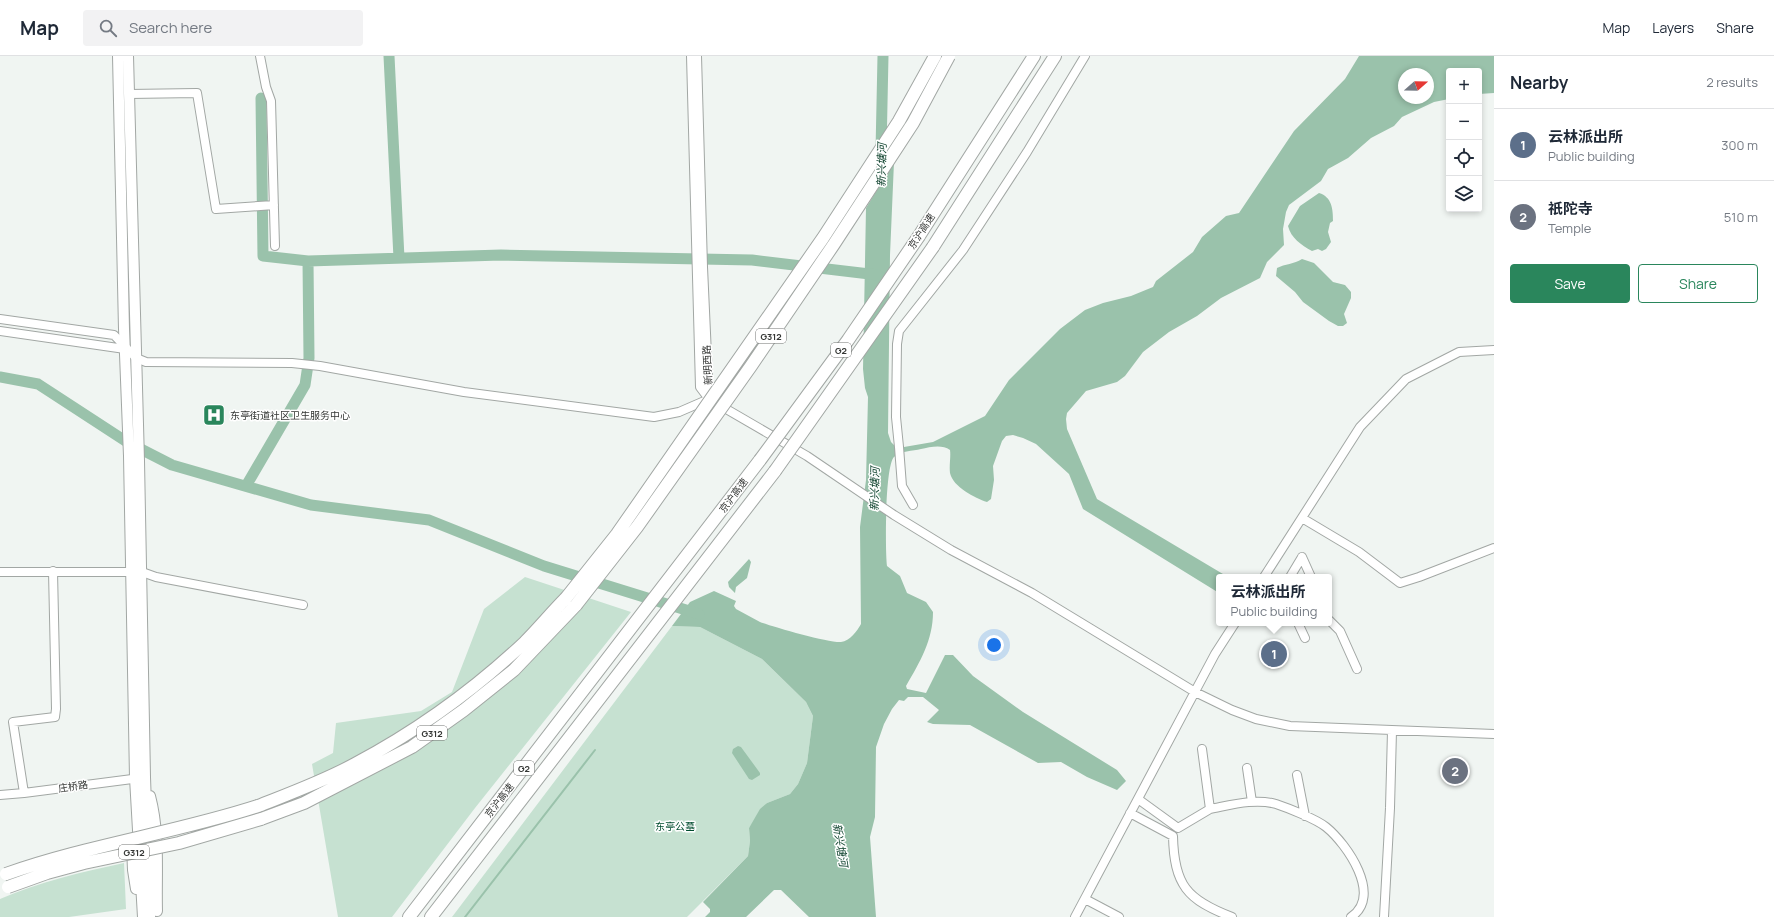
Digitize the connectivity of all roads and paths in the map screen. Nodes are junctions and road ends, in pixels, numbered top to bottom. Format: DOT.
graph roads {
  1 [pos="118,56"];
  2 [pos="128,56"];
  3 [pos="260,56"];
  4 [pos="691,56"];
  5 [pos="697,56"];
  6 [pos="935,56"];
  7 [pos="949,56"];
  8 [pos="1034,56"];
  9 [pos="1055,56"];
  10 [pos="1085,56"];
  11 [pos="129,94"];
  12 [pos="274,205"];
  13 [pos="275,246"];
  14 [pos="0,319"];
  15 [pos="0,332"];
  16 [pos="125,349"];
  17 [pos="1494,350"];
  18 [pos="136,358"];
  19 [pos="709,399"];
  20 [pos="913,505"];
  21 [pos="1302,518"];
  22 [pos="1494,548"];
  23 [pos="53,571"];
  24 [pos="131,571"];
  25 [pos="0,572"];
  26 [pos="142,572"];
  27 [pos="1266,574"];
  28 [pos="1292,574"];
  29 [pos="1310,574"];
  30 [pos="303,605"];
  31 [pos="1332,623"];
  32 [pos="1233,626"];
  33 [pos="1299,626"];
  34 [pos="1305,638"];
  35 [pos="1357,668"];
  36 [pos="1195,692"];
  37 [pos="1392,731"];
  38 [pos="1494,734"];
  39 [pos="1202,749"];
  40 [pos="1247,768"];
  41 [pos="1297,775"];
  42 [pos="140,778"];
  43 [pos="24,793"];
  44 [pos="0,795"];
  45 [pos="1138,799"];
  46 [pos="1252,802"];
  47 [pos="1210,809"];
  48 [pos="1130,813"];
  49 [pos="1305,816"];
  50 [pos="3,875"];
  51 [pos="4,888"];
  52 [pos="1085,899"];
  53 [pos="146,915"];
  54 [pos="409,917"];
  55 [pos="431,917"];
  56 [pos="1075,917"];
  57 [pos="1119,917"];
  58 [pos="1232,917"];
  59 [pos="1351,917"];
  60 [pos="1384,917"];
  1 -- 16 [label="main road"];
  2 -- 11 [label="main road"];
  3 -- 12 [label="street"];
  4 -- 19 [label="street, 新明西路"];
  5 -- 19 [label="street, 新明西路"];
  6 -- 50 [label="highway, G312, bridge"];
  7 -- 51 [label="highway, G312, bridge"];
  8 -- 54 [label="highway, 京沪高速 / G2, bridge"];
  9 -- 55 [label="highway, 京沪高速 / G2, bridge"];
  10 -- 20 [label="street"];
  11 -- 12 [label="street"];
  11 -- 18 [label="main road"];
  12 -- 13 [label="street"];
  14 -- 16 [label="street"];
  15 -- 16 [label="street"];
  16 -- 18 [label="street"];
  16 -- 24 [label="main road"];
  17 -- 21 [label="street"];
  18 -- 19 [label="street"];
  18 -- 26 [label="main road"];
  19 -- 36 [label="street"];
  21 -- 22 [label="street"];
  21 -- 27 [label="street"];
  23 -- 24 [label="street"];
  23 -- 25 [label="street"];
  23 -- 43 [label="street"];
  24 -- 26 [label="street"];
  24 -- 42 [label="main road"];
  26 -- 30 [label="street"];
  26 -- 42 [label="main road"];
  28 -- 29 [label="street"];
  31 -- 35 [label="street"];
  32 -- 36 [label="street"];
  33 -- 34 [label="street"];
  36 -- 37 [label="street"];
  36 -- 45 [label="street"];
  37 -- 38 [label="street"];
  37 -- 60 [label="street"];
  39 -- 47 [label="street"];
  40 -- 46 [label="street"];
  41 -- 49 [label="street"];
  42 -- 43 [label="street, 庄桥路"];
  42 -- 53 [label="main road"];
  42 -- 53 [label="main road"];
  43 -- 44 [label="street, 庄桥路"];
  45 -- 47 [label="street"];
  45 -- 48 [label="street"];
  46 -- 47 [label="street"];
  46 -- 49 [label="street"];
  48 -- 52 [label="street"];
  48 -- 58 [label="street"];
  49 -- 59 [label="street"];
  52 -- 56 [label="street"];
  52 -- 57 [label="street"];
}
